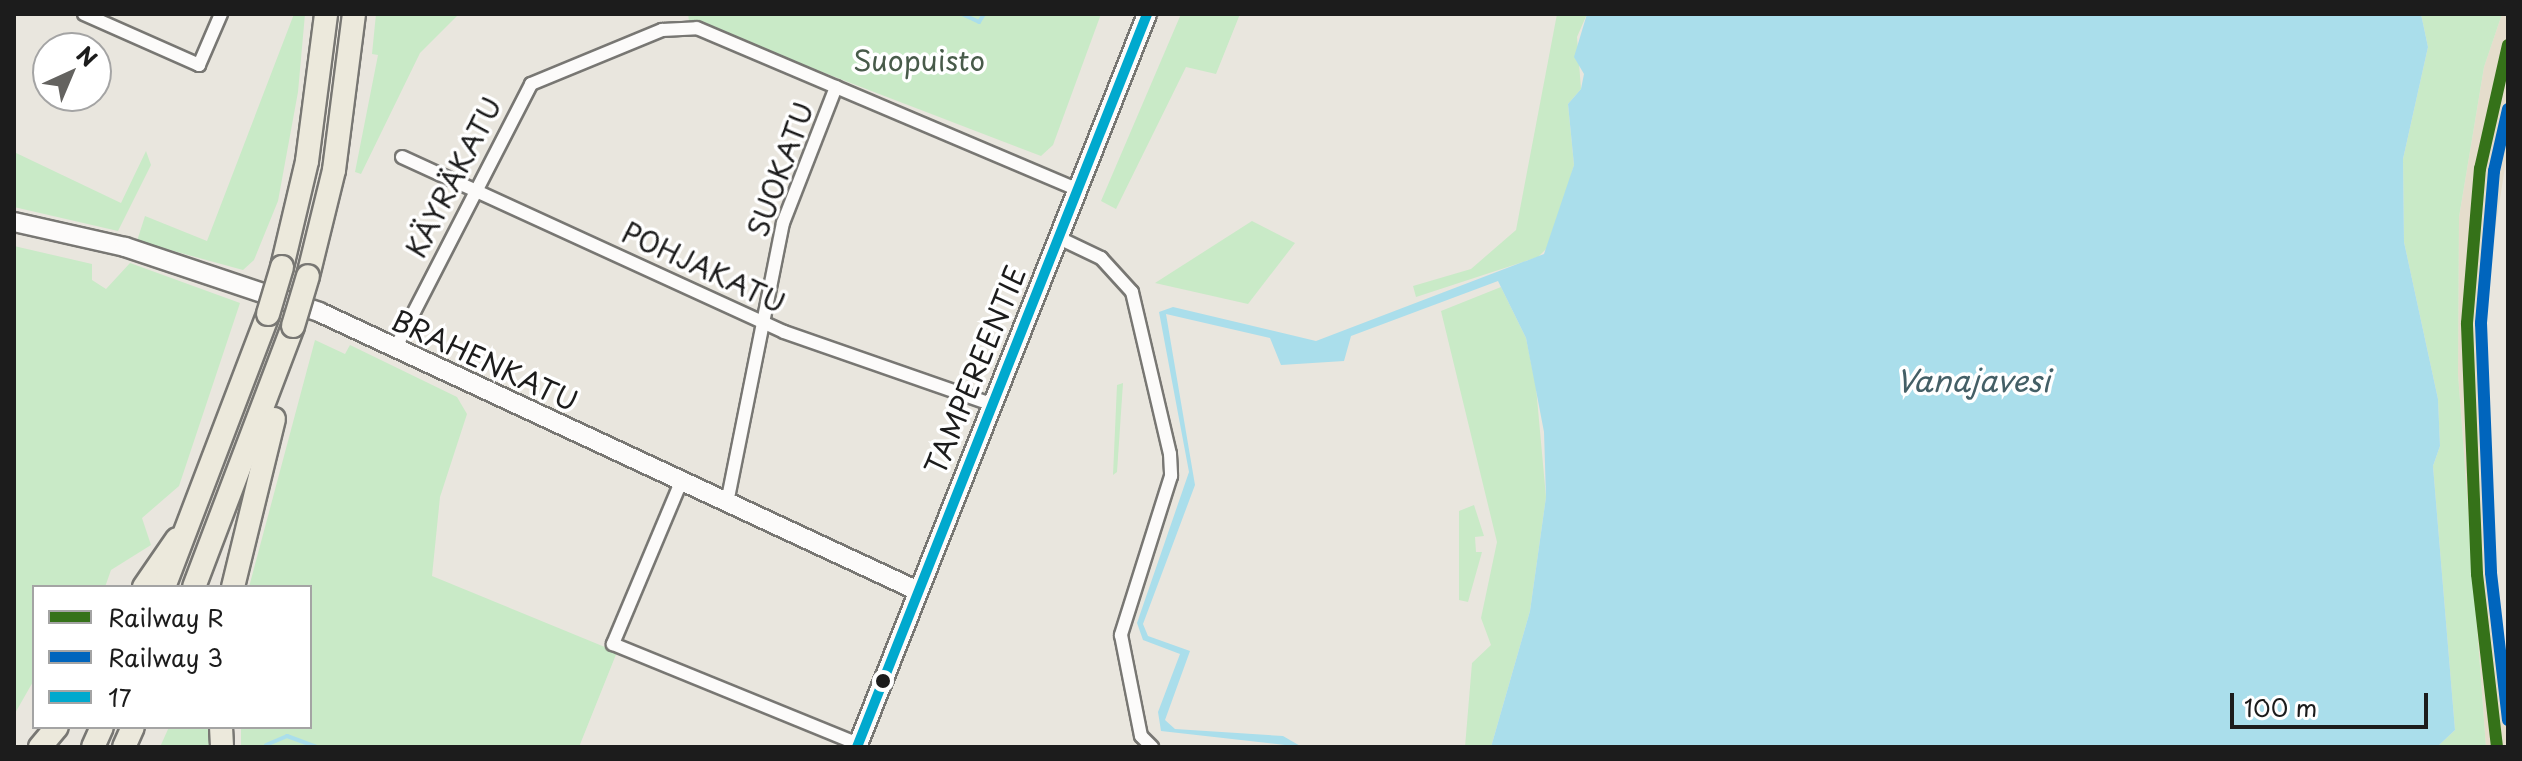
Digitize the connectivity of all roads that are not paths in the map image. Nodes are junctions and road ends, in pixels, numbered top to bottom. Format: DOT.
graph roads {
  1 [pos="84,14"];
  2 [pos="221,14"];
  3 [pos="326,14"];
  4 [pos="354,14"];
  5 [pos="1147,14"];
  6 [pos="836,87"];
  7 [pos="402,157"];
  8 [pos="472,188"];
  9 [pos="1077,189"];
  10 [pos="14,222"];
  11 [pos="1059,238"];
  12 [pos="764,323"];
  13 [pos="395,349"];
  14 [pos="285,355"];
  15 [pos="991,404"];
  16 [pos="681,482"];
  17 [pos="727,503"];
  18 [pos="195,516"];
  19 [pos="145,585"];
  20 [pos="165,585"];
  21 [pos="195,585"];
  22 [pos="233,585"];
  23 [pos="918,591"];
  24 [pos="55,729"];
  25 [pos="858,745"];
  26 [pos="40,747"];
  27 [pos="1152,747"];
  1 -- 2 [label="street"];
  3 -- 18 [label="highway, bridge"];
  4 -- 14 [label="highway, bridge"];
  5 -- 9 [label="main road, TAMPEREENTIE"];
  6 -- 8 [label="street, KÄYRÄKATU"];
  6 -- 9 [label="street, KÄYRÄKATU"];
  6 -- 12 [label="street, SUOKATU"];
  7 -- 8 [label="street, POHJAKATU"];
  8 -- 12 [label="street, POHJAKATU"];
  8 -- 13 [label="street, KÄYRÄKATU"];
  9 -- 11 [label="main road, TAMPEREENTIE"];
  10 -- 13 [label="main road, BRAHENKATU"];
  11 -- 15 [label="main road, TAMPEREENTIE"];
  11 -- 27 [label="street"];
  12 -- 15 [label="street, POHJAKATU"];
  12 -- 17 [label="street, SUOKATU"];
  13 -- 16 [label="main road, BRAHENKATU"];
  14 -- 21 [label="highway"];
  14 -- 22 [label="highway"];
  15 -- 23 [label="main road, TAMPEREENTIE"];
  16 -- 17 [label="main road, BRAHENKATU"];
  16 -- 25 [label="street"];
  17 -- 23 [label="main road, BRAHENKATU"];
  18 -- 19 [label="highway"];
  18 -- 20 [label="highway"];
  23 -- 25 [label="main road, TAMPEREENTIE"];
  24 -- 26 [label="highway"];
}
